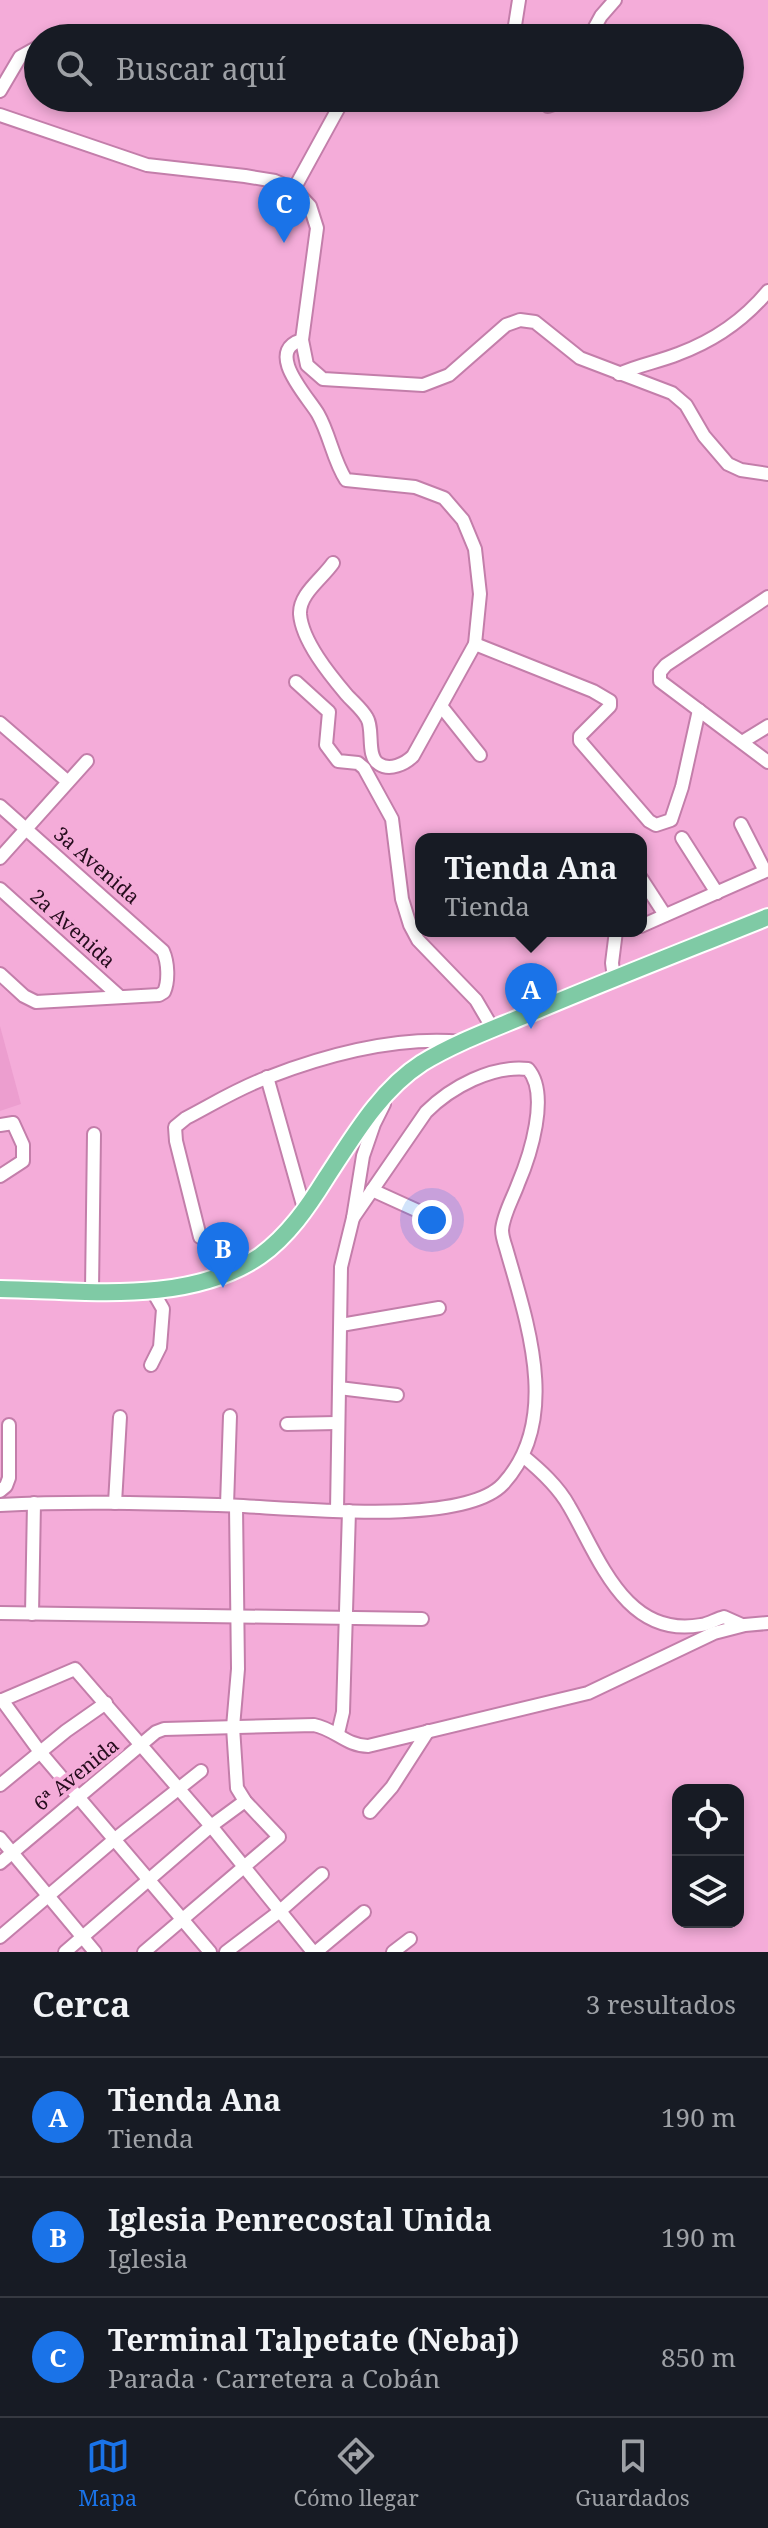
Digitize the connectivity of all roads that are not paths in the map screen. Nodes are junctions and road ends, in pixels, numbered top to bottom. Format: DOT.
graph roads {
  1 [pos="519,0"];
  2 [pos="615,0"];
  3 [pos="515,24"];
  4 [pos="597,24"];
  5 [pos="24,55"];
  6 [pos="0,91"];
  7 [pos="336,112"];
  8 [pos="0,115"];
  9 [pos="294,189"];
  10 [pos="768,291"];
  11 [pos="302,340"];
  12 [pos="619,374"];
  13 [pos="768,474"];
  14 [pos="333,563"];
  15 [pos="768,597"];
  16 [pos="475,644"];
  17 [pos="296,682"];
  18 [pos="441,706"];
  19 [pos="699,710"];
  20 [pos="0,723"];
  21 [pos="768,726"];
  22 [pos="742,742"];
  23 [pos="480,755"];
  24 [pos="87,761"];
  25 [pos="768,762"];
  26 [pos="67,781"];
  27 [pos="0,806"];
  28 [pos="741,824"];
  29 [pos="25,828"];
  30 [pos="682,838"];
  31 [pos="0,858"];
  32 [pos="767,870"];
  33 [pos="647,887"];
  34 [pos="0,889"];
  35 [pos="717,893"];
  36 [pos="665,915"];
  37 [pos="768,917"];
  38 [pos="647,923"];
  39 [pos="415,934"];
  40 [pos="416,937"];
  41 [pos="616,937"];
  42 [pos="0,974"];
  43 [pos="614,978"];
  44 [pos="119,996"];
  45 [pos="493,1029"];
  46 [pos="462,1042"];
  47 [pos="267,1077"];
  48 [pos="392,1091"];
  49 [pos="0,1125"];
  50 [pos="94,1134"];
  51 [pos="0,1176"];
  52 [pos="372,1190"];
  53 [pos="305,1212"];
  54 [pos="353,1218"];
  55 [pos="438,1220"];
  56 [pos="200,1237"];
  57 [pos="0,1289"];
  58 [pos="92,1290"];
  59 [pos="152,1290"];
  60 [pos="439,1308"];
  61 [pos="341,1325"];
  62 [pos="151,1365"];
  63 [pos="339,1388"];
  64 [pos="397,1395"];
  65 [pos="230,1416"];
  66 [pos="120,1417"];
  67 [pos="337,1423"];
  68 [pos="287,1424"];
  69 [pos="9,1425"];
  70 [pos="523,1456"];
  71 [pos="0,1491"];
  72 [pos="34,1503"];
  73 [pos="115,1503"];
  74 [pos="0,1505"];
  75 [pos="231,1506"];
  76 [pos="343,1511"];
  77 [pos="0,1613"];
  78 [pos="32,1614"];
  79 [pos="237,1617"];
  80 [pos="346,1618"];
  81 [pos="422,1619"];
  82 [pos="768,1623"];
  83 [pos="742,1625"];
  84 [pos="1,1701"];
  85 [pos="106,1703"];
  86 [pos="233,1727"];
  87 [pos="428,1731"];
  88 [pos="338,1733"];
  89 [pos="141,1746"];
  90 [pos="40,1752"];
  91 [pos="201,1771"];
  92 [pos="0,1785"];
  93 [pos="177,1788"];
  94 [pos="78,1797"];
  95 [pos="245,1801"];
  96 [pos="370,1812"];
  97 [pos="211,1826"];
  98 [pos="0,1838"];
  99 [pos="115,1839"];
  100 [pos="12,1853"];
  101 [pos="0,1863"];
  102 [pos="244,1868"];
  103 [pos="322,1874"];
  104 [pos="149,1879"];
  105 [pos="48,1896"];
  106 [pos="280,1911"];
  107 [pos="364,1912"];
  108 [pos="182,1919"];
  109 [pos="0,1937"];
  110 [pos="82,1937"];
  111 [pos="410,1939"];
  112 [pos="65,1952"];
  113 [pos="95,1952"];
  114 [pos="144,1952"];
  115 [pos="210,1952"];
  116 [pos="226,1952"];
  117 [pos="315,1952"];
  118 [pos="393,1952"];
  1 -- 3 [label="street"];
  2 -- 4 [label="street"];
  5 -- 6 [label="street"];
  7 -- 9 [label="street"];
  8 -- 9 [label="street"];
  9 -- 11 [label="street"];
  10 -- 12 [label="street"];
  11 -- 12 [label="street"];
  11 -- 16 [label="street"];
  12 -- 13 [label="street"];
  14 -- 18 [label="street"];
  15 -- 19 [label="street"];
  16 -- 18 [label="street"];
  16 -- 19 [label="street"];
  17 -- 39 [label="street"];
  18 -- 23 [label="street"];
  19 -- 22 [label="street"];
  20 -- 26 [label="street"];
  21 -- 22 [label="street"];
  22 -- 25 [label="street"];
  24 -- 26 [label="street"];
  26 -- 29 [label="street"];
  27 -- 29 [label="street, 3a Avenida"];
  28 -- 32 [label="street"];
  29 -- 31 [label="street"];
  29 -- 44 [label="street, 3a Avenida"];
  30 -- 35 [label="street"];
  32 -- 35 [label="street"];
  33 -- 36 [label="street"];
  34 -- 44 [label="street, 2a Avenida"];
  35 -- 36 [label="street"];
  36 -- 38 [label="street"];
  37 -- 43 [label="highway"];
  40 -- 45 [label="street"];
  41 -- 43 [label="street"];
  42 -- 44 [label="street"];
  43 -- 45 [label="highway"];
  45 -- 46 [label="highway"];
  46 -- 47 [label="street"];
  46 -- 48 [label="highway"];
  47 -- 53 [label="street"];
  47 -- 56 [label="street"];
  48 -- 53 [label="highway"];
  48 -- 54 [label="street"];
  49 -- 51 [label="street"];
  50 -- 58 [label="street"];
  52 -- 54 [label="street"];
  52 -- 55 [label="street"];
  52 -- 70 [label="street"];
  53 -- 59 [label="highway"];
  54 -- 61 [label="street"];
  57 -- 58 [label="highway"];
  58 -- 59 [label="highway"];
  59 -- 62 [label="street"];
  60 -- 61 [label="street"];
  61 -- 63 [label="street"];
  63 -- 64 [label="street"];
  63 -- 67 [label="street"];
  65 -- 75 [label="street"];
  66 -- 73 [label="street"];
  67 -- 68 [label="street"];
  67 -- 76 [label="street"];
  69 -- 71 [label="street"];
  70 -- 76 [label="street"];
  70 -- 83 [label="street"];
  72 -- 73 [label="street"];
  72 -- 74 [label="street"];
  72 -- 78 [label="street"];
  73 -- 75 [label="street"];
  75 -- 76 [label="street"];
  75 -- 79 [label="street"];
  76 -- 80 [label="street"];
  77 -- 78 [label="street"];
  78 -- 79 [label="street"];
  79 -- 80 [label="street"];
  79 -- 86 [label="street"];
  80 -- 81 [label="street"];
  80 -- 88 [label="street"];
  82 -- 83 [label="street"];
  83 -- 87 [label="street, 6ª Avenida"];
  84 -- 85 [label="street"];
  84 -- 90 [label="street"];
  85 -- 89 [label="street"];
  85 -- 90 [label="street"];
  86 -- 88 [label="street, 6ª Avenida"];
  86 -- 89 [label="street, 6ª Avenida"];
  86 -- 95 [label="street"];
  87 -- 88 [label="street, 6ª Avenida"];
  87 -- 96 [label="street"];
  89 -- 93 [label="street"];
  89 -- 94 [label="street, 6ª Avenida"];
  90 -- 92 [label="street"];
  90 -- 94 [label="street"];
  91 -- 93 [label="street"];
  93 -- 97 [label="street"];
  93 -- 99 [label="street"];
  94 -- 99 [label="street"];
  94 -- 100 [label="street, 6ª Avenida"];
  95 -- 97 [label="street"];
  95 -- 102 [label="street"];
  97 -- 102 [label="street"];
  97 -- 104 [label="street"];
  98 -- 100 [label="street"];
  99 -- 104 [label="street"];
  99 -- 105 [label="street"];
  100 -- 101 [label="street, 6ª Avenida"];
  100 -- 105 [label="street"];
  102 -- 106 [label="street"];
  102 -- 108 [label="street"];
  103 -- 106 [label="street"];
  104 -- 108 [label="street"];
  104 -- 110 [label="street"];
  105 -- 109 [label="street"];
  105 -- 110 [label="street"];
  106 -- 116 [label="street"];
  106 -- 117 [label="street"];
  107 -- 117 [label="street"];
  108 -- 114 [label="street"];
  108 -- 115 [label="street"];
  110 -- 112 [label="street"];
  110 -- 113 [label="street"];
  111 -- 118 [label="street"];
}
